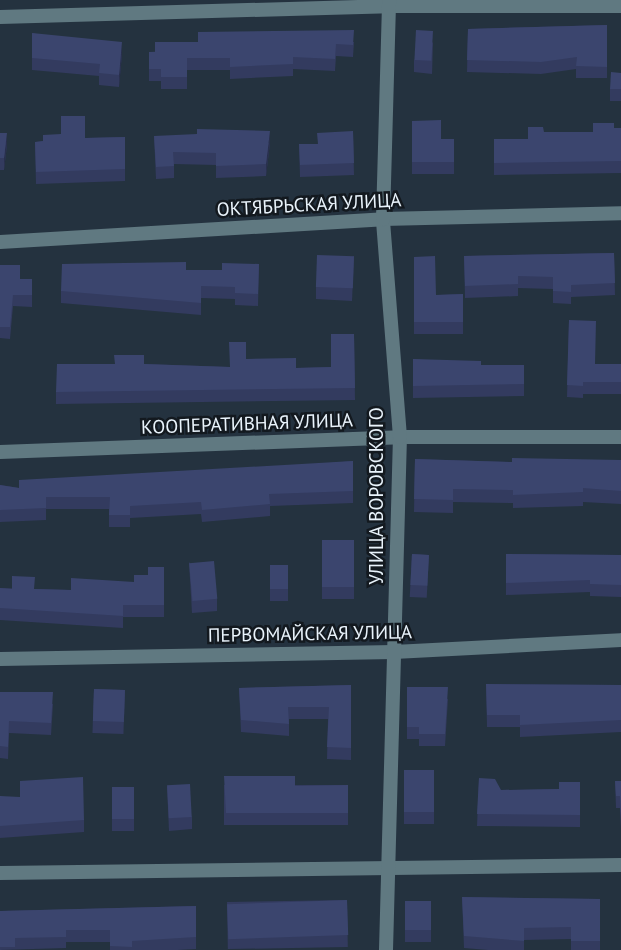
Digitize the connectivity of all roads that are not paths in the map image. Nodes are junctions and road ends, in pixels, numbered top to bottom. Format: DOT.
graph roads {
  1 [pos="389,3"];
  2 [pos="621,6"];
  3 [pos="0,17"];
  4 [pos="621,213"];
  5 [pos="383,219"];
  6 [pos="0,242"];
  7 [pos="400,437"];
  8 [pos="621,437"];
  9 [pos="0,452"];
  10 [pos="621,640"];
  11 [pos="394,652"];
  12 [pos="0,659"];
  13 [pos="621,865"];
  14 [pos="388,868"];
  15 [pos="0,873"];
  16 [pos="386,950"];
  1 -- 2 [label="street"];
  1 -- 3 [label="street"];
  1 -- 5 [label="street, УЛИЦА ВОРОВСКОГО"];
  4 -- 5 [label="street, ОКТЯБРЬСКАЯ УЛИЦА"];
  5 -- 6 [label="street, ОКТЯБРЬСКАЯ УЛИЦА"];
  5 -- 7 [label="street, УЛИЦА ВОРОВСКОГО"];
  7 -- 8 [label="street, КООПЕРАТИВНАЯ УЛИЦА"];
  7 -- 9 [label="street, КООПЕРАТИВНАЯ УЛИЦА"];
  7 -- 11 [label="street, УЛИЦА ВОРОВСКОГО"];
  10 -- 11 [label="street, ПЕРВОМАЙСКАЯ УЛИЦА"];
  11 -- 12 [label="street, ПЕРВОМАЙСКАЯ УЛИЦА"];
  11 -- 14 [label="street, УЛИЦА ВОРОВСКОГО"];
  13 -- 14 [label="street"];
  14 -- 15 [label="street"];
  14 -- 16 [label="street, УЛИЦА ВОРОВСКОГО"];
}
